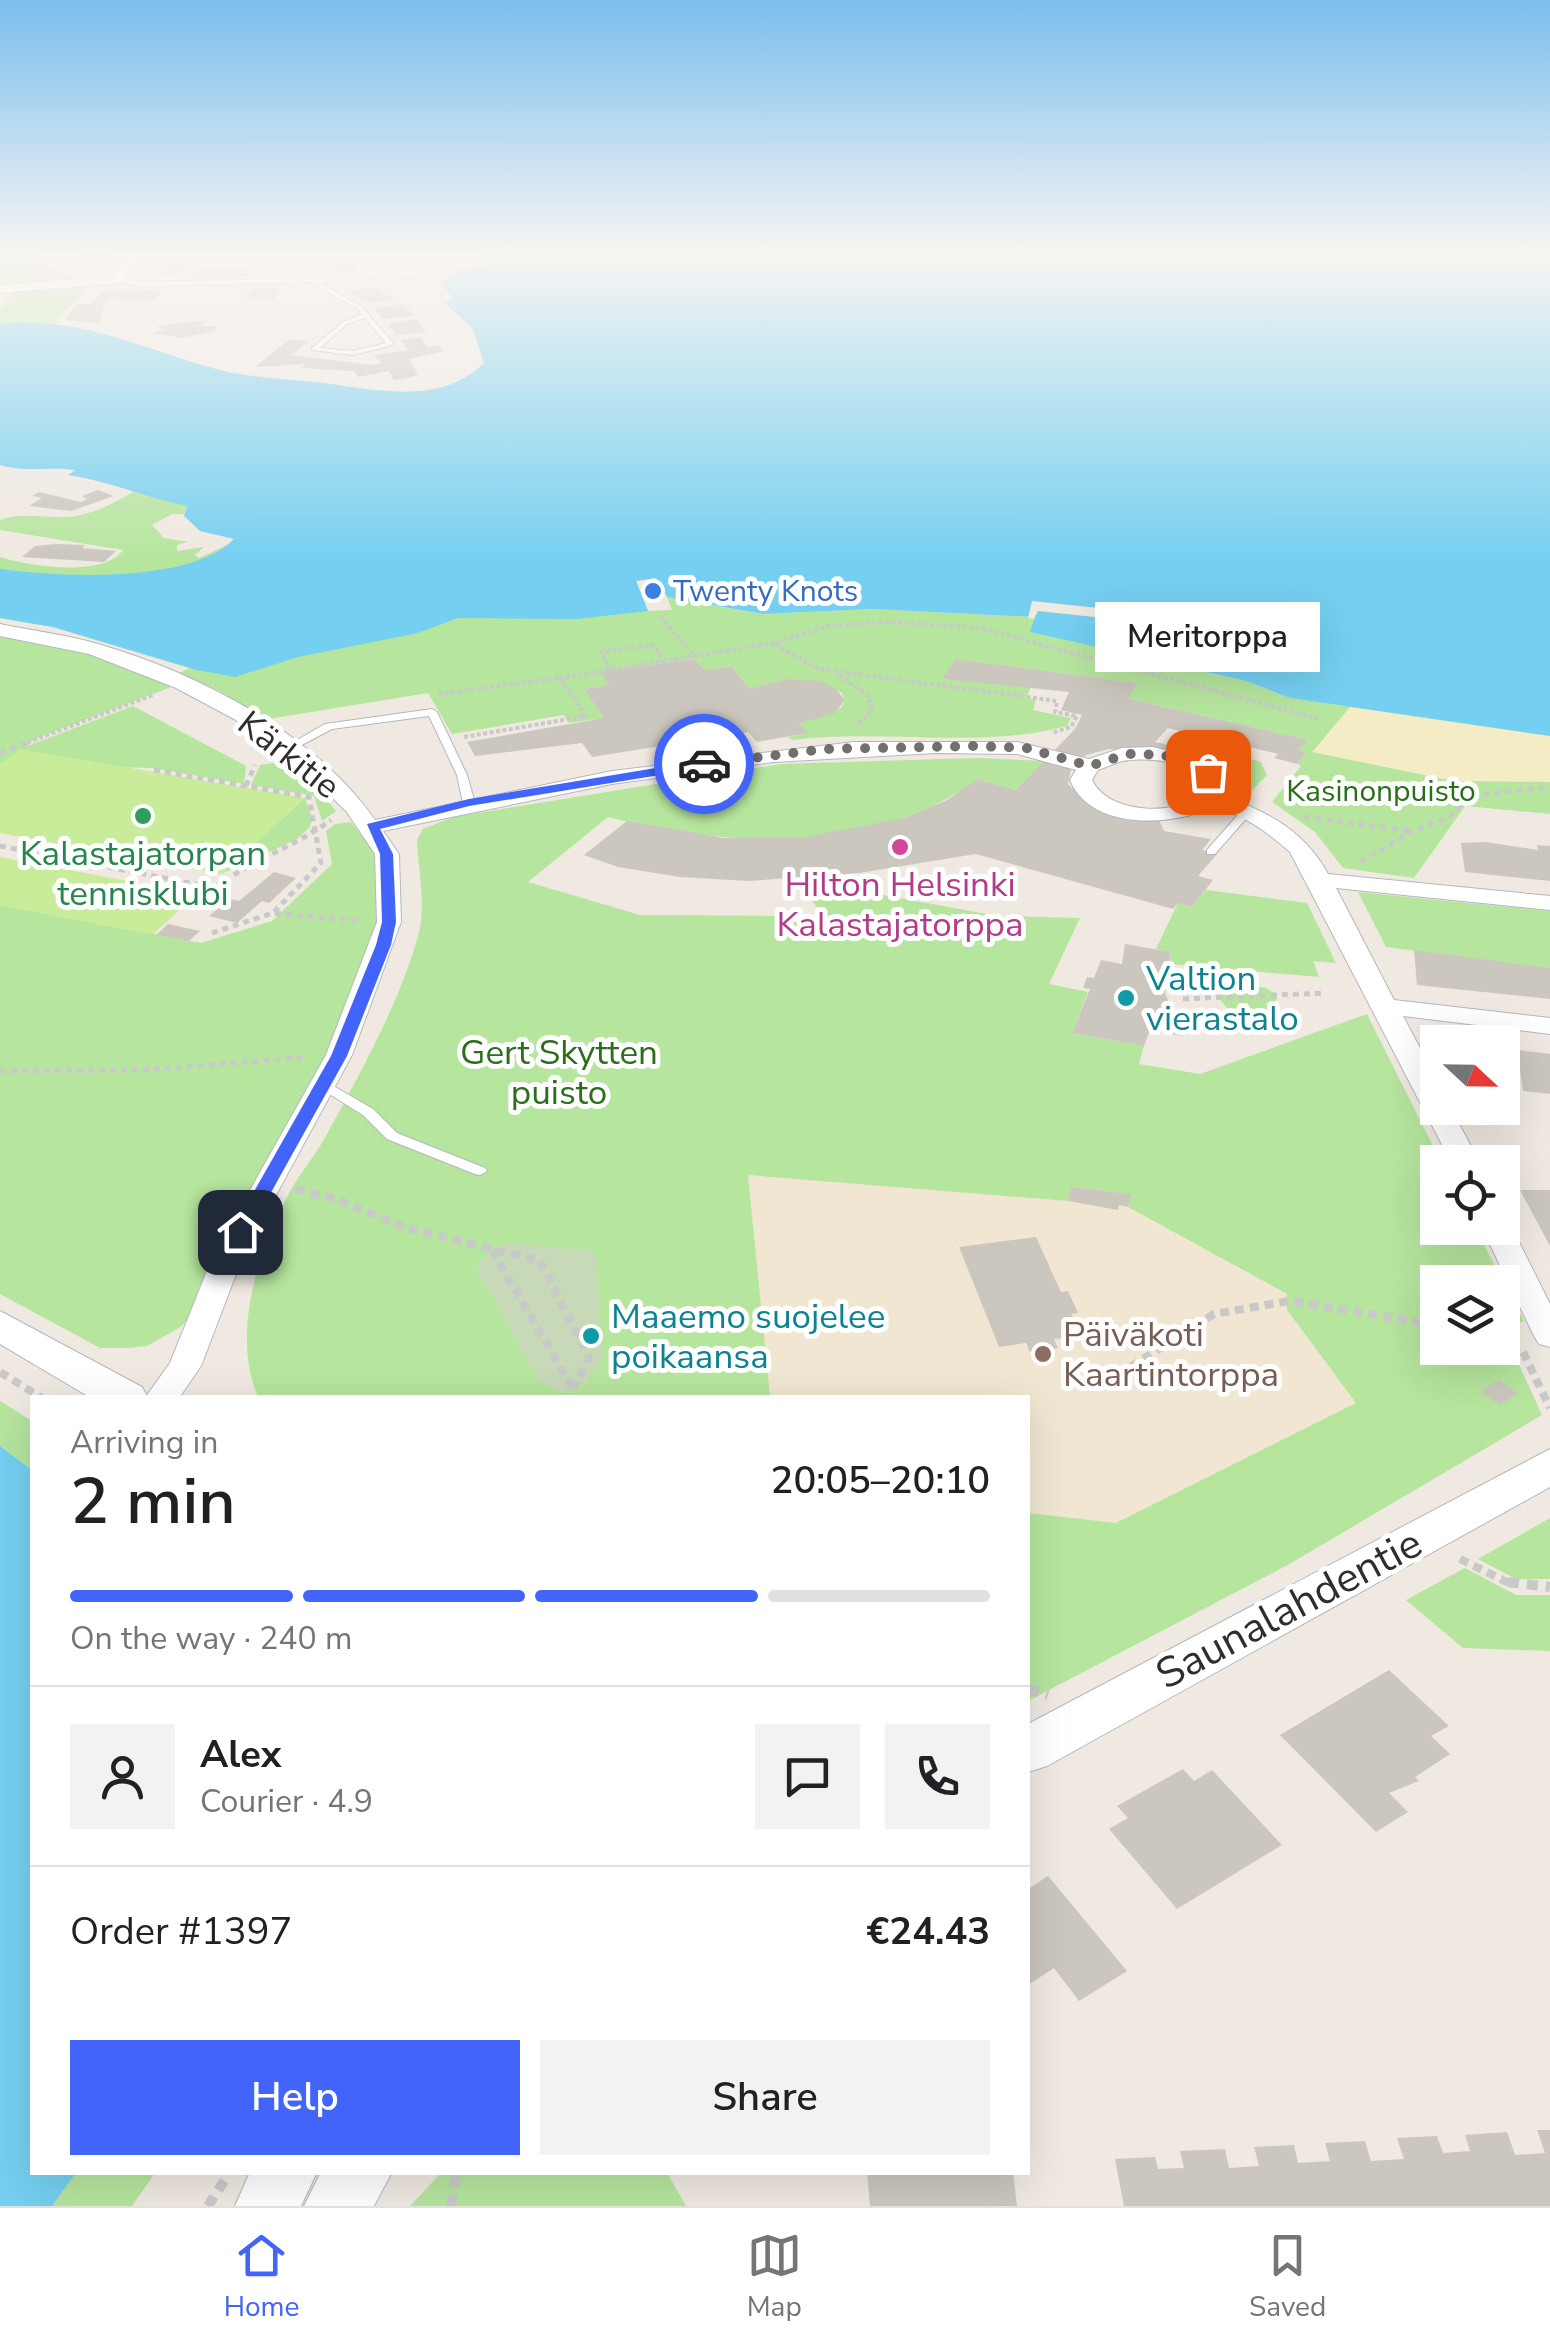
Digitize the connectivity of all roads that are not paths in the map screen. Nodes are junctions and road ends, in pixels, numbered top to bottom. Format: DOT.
graph roads {
  1 [pos="0,630"];
  2 [pos="290,747"];
  3 [pos="1090,766"];
  4 [pos="1213,800"];
  5 [pos="469,802"];
  6 [pos="1246,811"];
  7 [pos="372,827"];
  8 [pos="1211,852"];
  9 [pos="1322,880"];
  10 [pos="1550,903"];
  11 [pos="1383,1006"];
  12 [pos="1550,1026"];
  13 [pos="323,1084"];
  14 [pos="1456,1145"];
  15 [pos="480,1171"];
  16 [pos="1505,1245"];
  17 [pos="0,1324"];
  18 [pos="1550,1336"];
  19 [pos="121,1395"];
  20 [pos="163,1395"];
  21 [pos="1550,1466"];
  22 [pos="1030,1749"];
  23 [pos="283,2175"];
  24 [pos="358,2175"];
  25 [pos="266,2206"];
  26 [pos="336,2206"];
  1 -- 2 [label="street, Kärkitie"];
  2 -- 5 [label="lane"];
  2 -- 7 [label="street, Kärkitie"];
  3 -- 4 [label="street"];
  3 -- 4 [label="street"];
  3 -- 5 [label="street"];
  4 -- 6 [label="street"];
  5 -- 7 [label="street"];
  6 -- 8 [label="lane"];
  6 -- 9 [label="street"];
  7 -- 13 [label="street, Kärkitie"];
  9 -- 10 [label="street"];
  9 -- 11 [label="street"];
  11 -- 12 [label="street"];
  11 -- 14 [label="street"];
  13 -- 15 [label="lane"];
  13 -- 20 [label="street, Kärkitie"];
  16 -- 18 [label="street"];
  17 -- 19 [label="street"];
  21 -- 22 [label="street, Saunalahdentie"];
  23 -- 25 [label="street"];
  24 -- 26 [label="street"];
}
